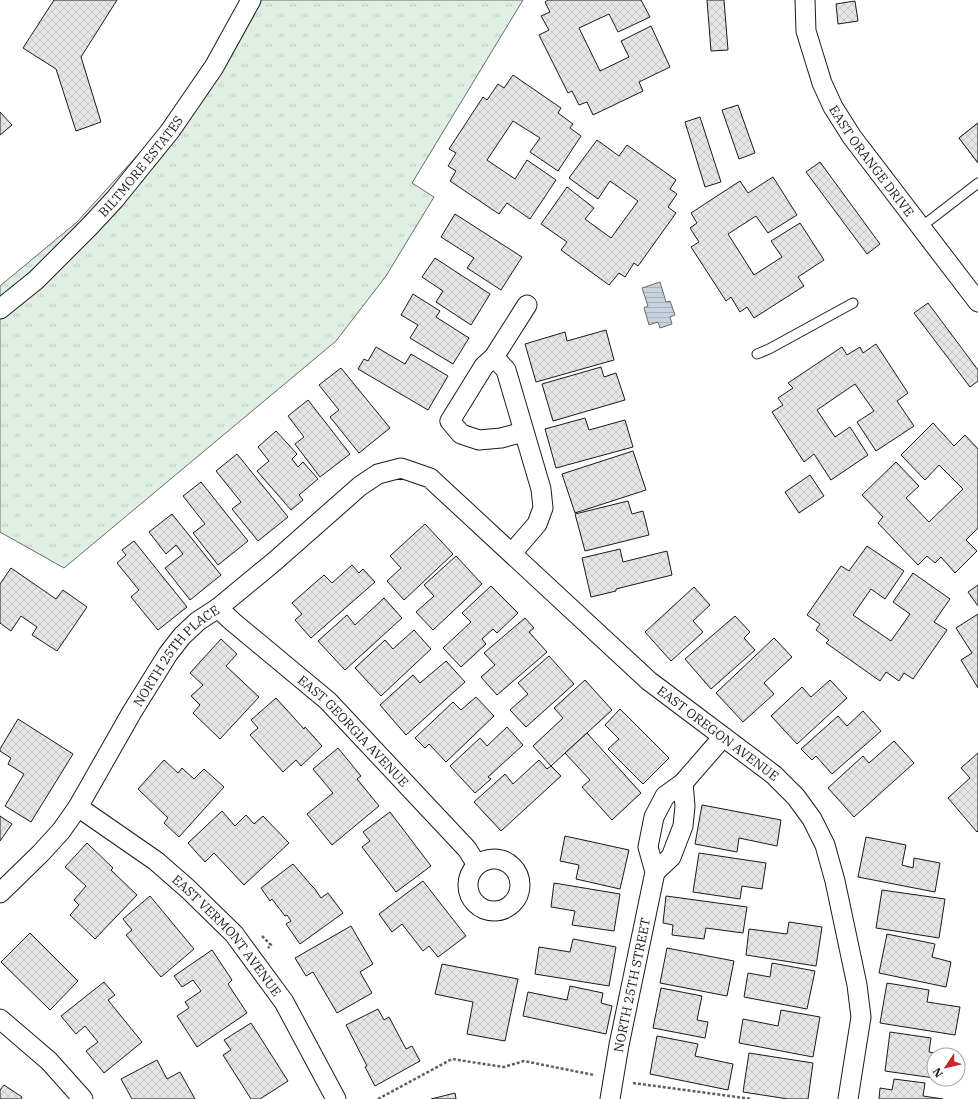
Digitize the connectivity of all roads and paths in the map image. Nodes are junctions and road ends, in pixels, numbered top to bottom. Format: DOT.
graph roads {
  1 [pos="251,0"];
  2 [pos="805,0"];
  3 [pos="978,184"];
  4 [pos="921,227"];
  5 [pos="978,302"];
  6 [pos="853,303"];
  7 [pos="527,305"];
  8 [pos="0,309"];
  9 [pos="757,354"];
  10 [pos="494,357"];
  11 [pos="523,432"];
  12 [pos="401,468"];
  13 [pos="512,553"];
  14 [pos="218,608"];
  15 [pos="723,737"];
  16 [pos="683,783"];
  17 [pos="78,807"];
  18 [pos="477,865"];
  19 [pos="655,872"];
  20 [pos="0,892"];
  21 [pos="0,1019"];
  22 [pos="595,1076"];
  23 [pos="630,1082"];
  24 [pos="83,1099"];
  25 [pos="336,1099"];
  26 [pos="378,1099"];
  27 [pos="610,1099"];
  28 [pos="752,1099"];
  29 [pos="848,1099"];
  1 -- 8 [label="street, BILTMORE ESTATES"];
  2 -- 4 [label="street, EAST ORANGE DRIVE"];
  3 -- 4 [label="lane"];
  4 -- 5 [label="street, EAST ORANGE DRIVE"];
  6 -- 9 [label="lane"];
  7 -- 10 [label="street"];
  10 -- 11 [label="street"];
  10 -- 11 [label="street"];
  11 -- 13 [label="street"];
  12 -- 13 [label="street, EAST OREGON AVENUE"];
  12 -- 14 [label="street, NORTH 25TH PLACE"];
  13 -- 15 [label="street, EAST OREGON AVENUE"];
  14 -- 17 [label="street, NORTH 25TH PLACE"];
  14 -- 18 [label="street, EAST GEORGIA AVENUE"];
  15 -- 16 [label="street, NORTH 25TH STREET"];
  15 -- 29 [label="street, EAST OREGON AVENUE"];
  16 -- 19 [label="street"];
  16 -- 19 [label="street, NORTH 25TH STREET"];
  17 -- 20 [label="street, NORTH 25TH PLACE"];
  17 -- 25 [label="street, EAST VERMONT AVENUE"];
  19 -- 27 [label="street, NORTH 25TH STREET"];
  21 -- 24 [label="street"];
  22 -- 26 [label="path"];
  23 -- 28 [label="path"];
}
